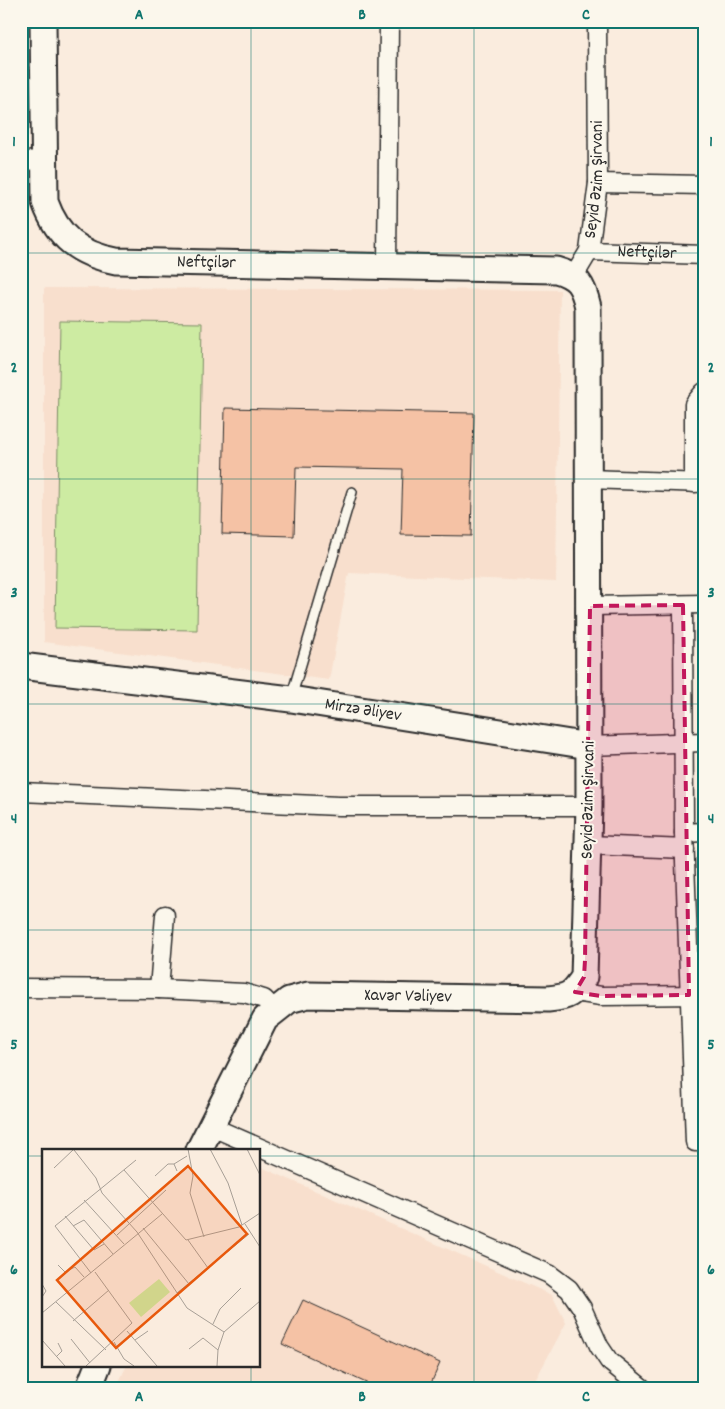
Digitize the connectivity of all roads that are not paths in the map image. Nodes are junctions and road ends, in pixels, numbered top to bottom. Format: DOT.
graph roads {
  1 [pos="33,21"];
  2 [pos="43,21"];
  3 [pos="389,21"];
  4 [pos="597,21"];
  5 [pos="33,160"];
  6 [pos="598,183"];
  7 [pos="704,185"];
  8 [pos="589,251"];
  9 [pos="704,255"];
  10 [pos="388,266"];
  11 [pos="574,276"];
  12 [pos="704,392"];
  13 [pos="588,479"];
  14 [pos="699,483"];
  15 [pos="352,492"];
  16 [pos="704,604"];
  17 [pos="683,605"];
  18 [pos="590,606"];
  19 [pos="21,666"];
  20 [pos="291,699"];
  21 [pos="686,742"];
  22 [pos="704,742"];
  23 [pos="589,746"];
  24 [pos="21,792"];
  25 [pos="589,806"];
  26 [pos="704,832"];
  27 [pos="685,841"];
  28 [pos="589,845"];
  29 [pos="165,915"];
  30 [pos="21,988"];
  31 [pos="160,989"];
  32 [pos="575,992"];
  33 [pos="696,995"];
  34 [pos="275,1010"];
  35 [pos="210,1126"];
  36 [pos="694,1142"];
  37 [pos="199,1149"];
  38 [pos="98,1366"];
  39 [pos="89,1388"];
  40 [pos="642,1388"];
  1 -- 2 [label="street"];
  2 -- 5 [label="street, Neftçilər"];
  3 -- 10 [label="street"];
  4 -- 6 [label="street, Seyid Əzim Şirvani"];
  5 -- 10 [label="street, Neftçilər"];
  6 -- 7 [label="street"];
  6 -- 8 [label="street, Seyid Əzim Şirvani"];
  8 -- 9 [label="street, Neftçilər"];
  8 -- 11 [label="street, Seyid Əzim Şirvani"];
  10 -- 11 [label="street, Neftçilər"];
  11 -- 13 [label="street, Seyid Əzim Şirvani"];
  12 -- 14 [label="street"];
  13 -- 14 [label="street"];
  13 -- 18 [label="street, Seyid Əzim Şirvani"];
  15 -- 20 [label="lane"];
  16 -- 17 [label="street"];
  17 -- 18 [label="street"];
  17 -- 21 [label="street"];
  18 -- 23 [label="street, Seyid Əzim Şirvani"];
  19 -- 20 [label="street, Mirzə Əliyev"];
  20 -- 23 [label="street, Mirzə Əliyev"];
  21 -- 22 [label="street, Mirzə Əliyev"];
  21 -- 23 [label="street, Mirzə Əliyev"];
  21 -- 27 [label="street"];
  23 -- 25 [label="street, Seyid Əzim Şirvani"];
  24 -- 25 [label="street"];
  25 -- 28 [label="street, Seyid Əzim Şirvani"];
  26 -- 27 [label="street"];
  27 -- 28 [label="street"];
  27 -- 33 [label="street"];
  28 -- 32 [label="street, Seyid Əzim Şirvani"];
  29 -- 31 [label="street"];
  30 -- 31 [label="street"];
  31 -- 34 [label="street"];
  32 -- 33 [label="street, Xavər Vəliyev"];
  32 -- 34 [label="street, Xavər Vəliyev"];
  33 -- 36 [label="street"];
  34 -- 35 [label="street, Xavər Vəliyev"];
  35 -- 37 [label="street, Xavər Vəliyev"];
  35 -- 40 [label="street"];
  38 -- 39 [label="street"];
}
